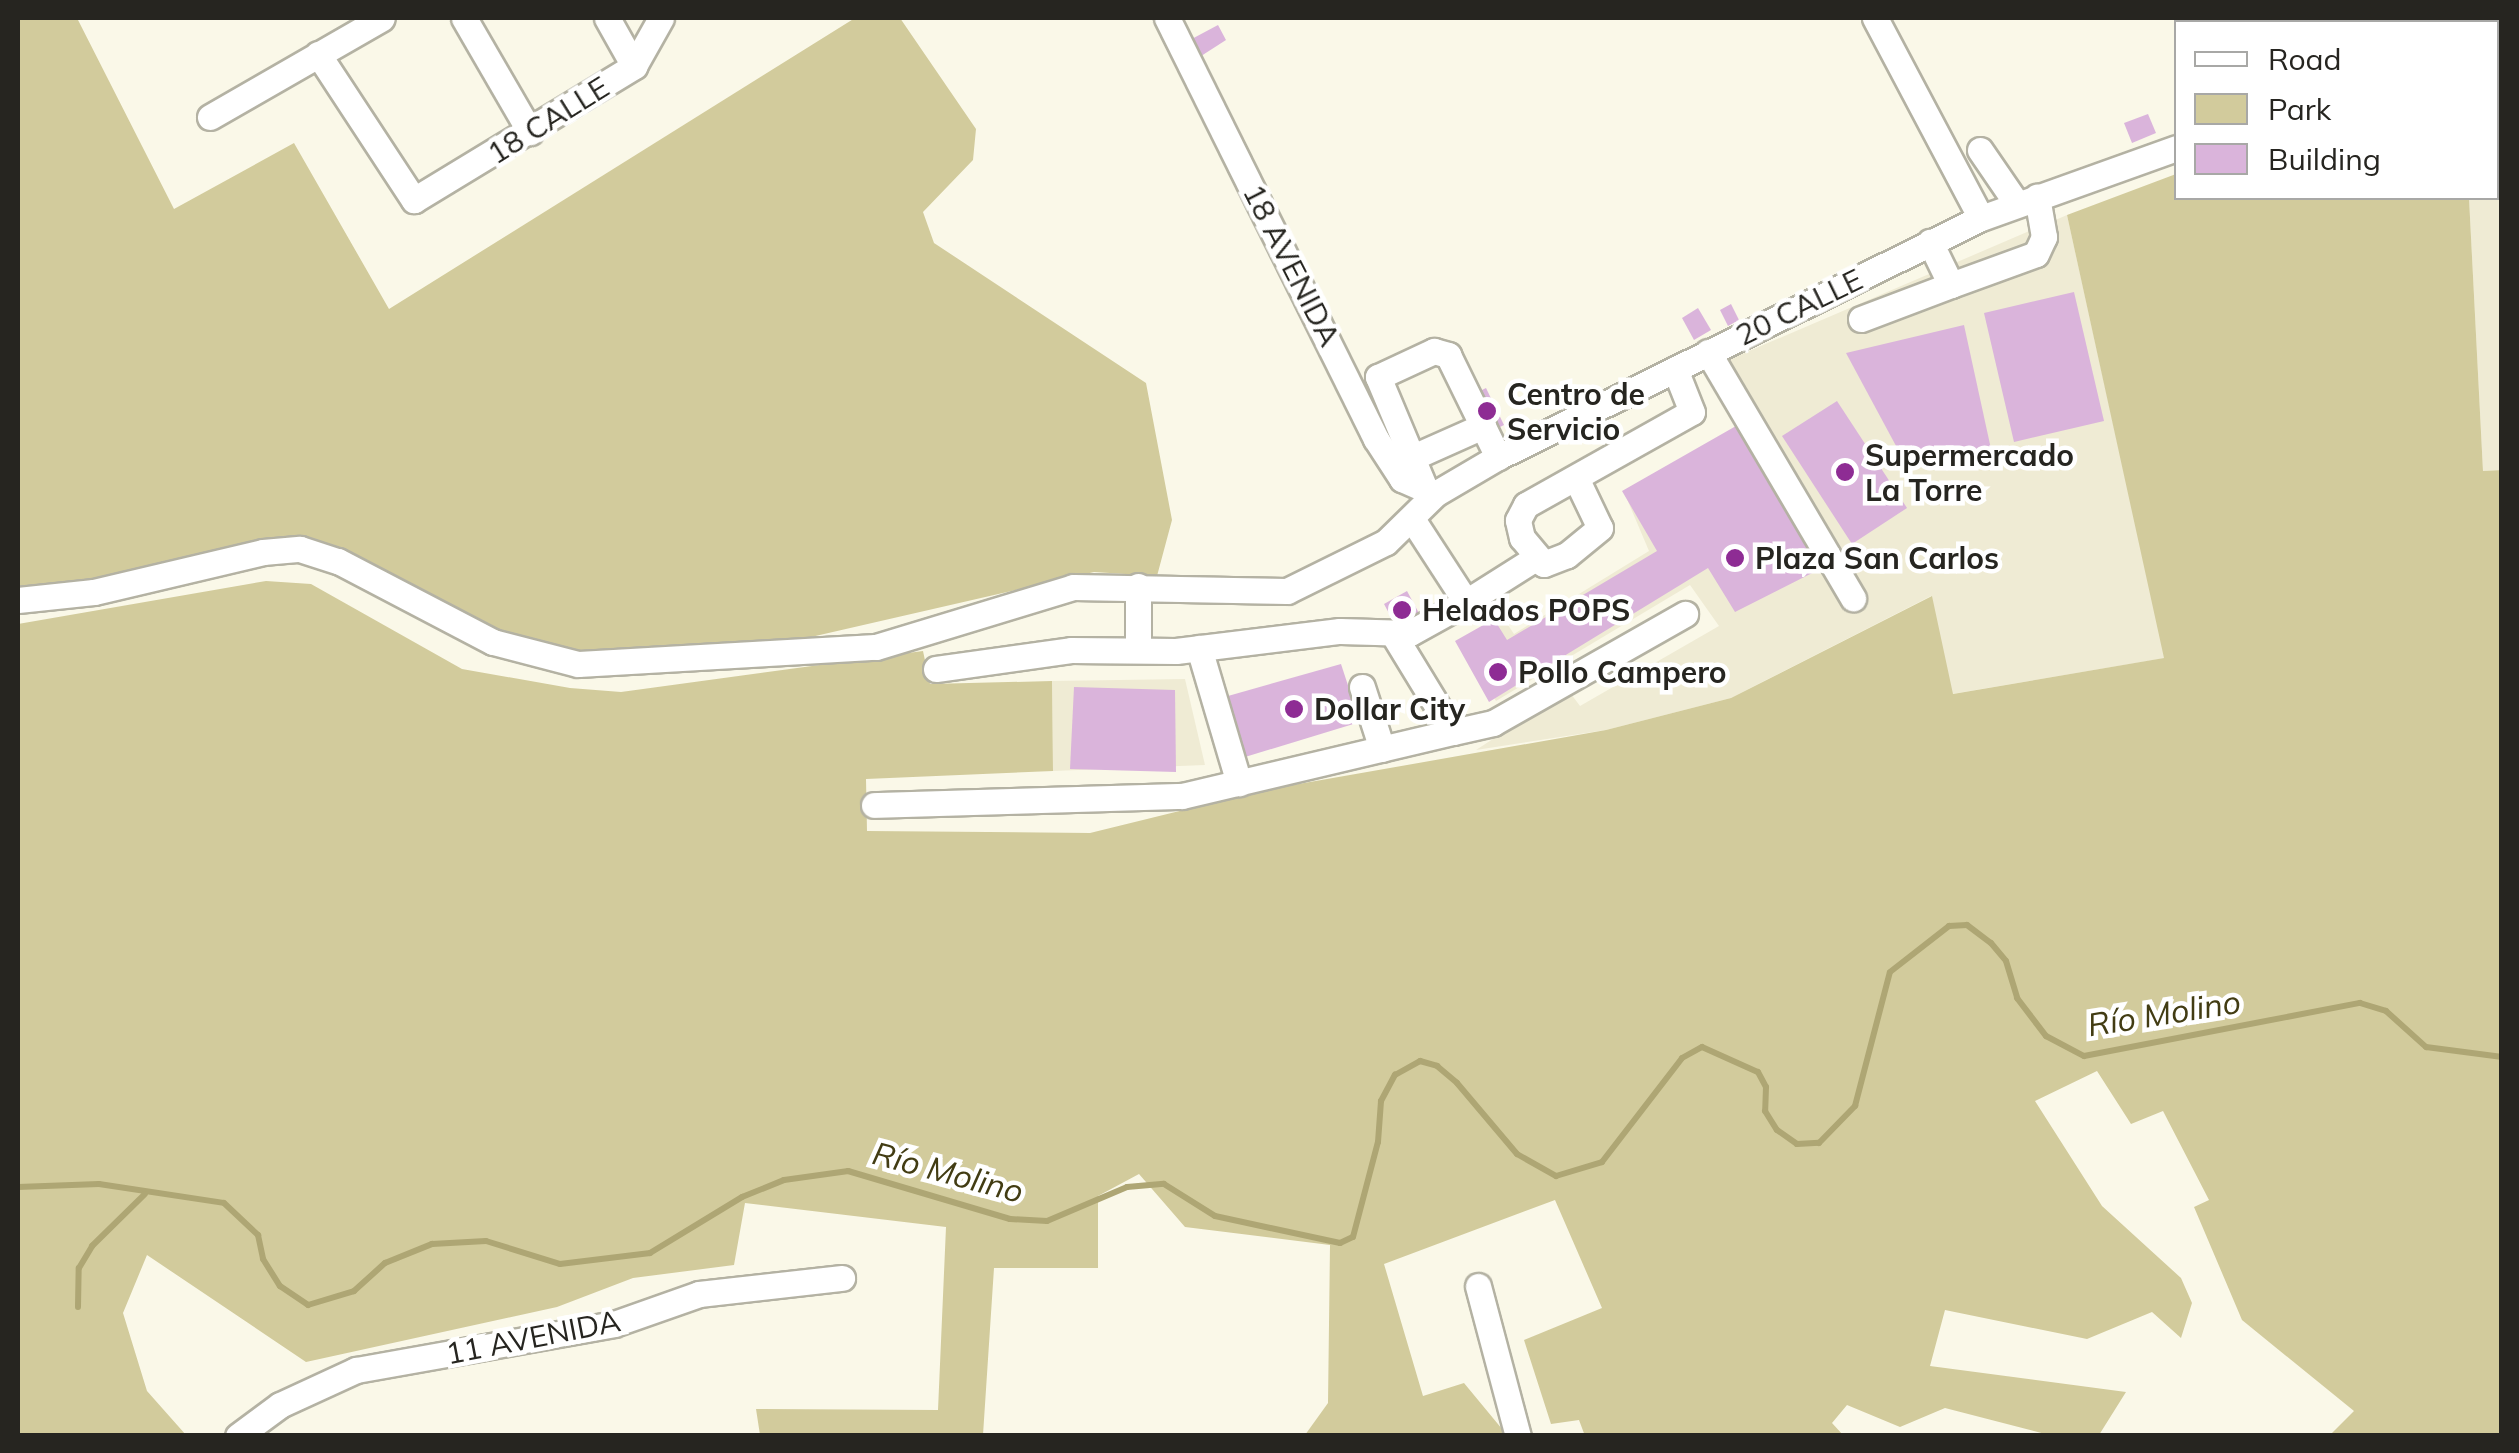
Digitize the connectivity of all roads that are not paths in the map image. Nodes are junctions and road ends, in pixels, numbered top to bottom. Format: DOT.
graph roads {
  1 [pos="382,18"];
  2 [pos="464,18"];
  3 [pos="607,18"];
  4 [pos="661,18"];
  5 [pos="1167,18"];
  6 [pos="1875,18"];
  7 [pos="318,54"];
  8 [pos="634,66"];
  9 [pos="210,117"];
  10 [pos="530,132"];
  11 [pos="2174,149"];
  12 [pos="1980,150"];
  13 [pos="2027,201"];
  14 [pos="1981,218"];
  15 [pos="1930,242"];
  16 [pos="1952,284"];
  17 [pos="1862,319"];
  18 [pos="1708,352"];
  19 [pos="1675,369"];
  20 [pos="1483,426"];
  21 [pos="1498,457"];
  22 [pos="1411,458"];
  23 [pos="1576,478"];
  24 [pos="1431,492"];
  25 [pos="1412,518"];
  26 [pos="1534,559"];
  27 [pos="1138,586"];
  28 [pos="1852,598"];
  29 [pos="18,600"];
  30 [pos="1466,602"];
  31 [pos="1685,614"];
  32 [pos="1395,637"];
  33 [pos="1199,648"];
  34 [pos="1138,649"];
  35 [pos="936,668"];
  36 [pos="1362,687"];
  37 [pos="1454,732"];
  38 [pos="1382,749"];
  39 [pos="1239,784"];
  40 [pos="874,805"];
  41 [pos="842,1278"];
  42 [pos="1478,1286"];
  43 [pos="238,1436"];
  44 [pos="1518,1436"];
  1 -- 7 [label="street"];
  2 -- 10 [label="street"];
  3 -- 8 [label="street"];
  4 -- 8 [label="street, 18 CALLE"];
  5 -- 24 [label="street, 18 AVENIDA"];
  6 -- 14 [label="street"];
  7 -- 9 [label="street"];
  7 -- 10 [label="street, 18 CALLE"];
  8 -- 10 [label="street, 18 CALLE"];
  11 -- 13 [label="street, 20 CALLE"];
  12 -- 13 [label="street"];
  13 -- 14 [label="street, 20 CALLE"];
  13 -- 16 [label="street"];
  14 -- 15 [label="street, 20 CALLE"];
  15 -- 16 [label="street"];
  15 -- 18 [label="street, 20 CALLE"];
  16 -- 17 [label="street"];
  18 -- 19 [label="street, 20 CALLE"];
  18 -- 28 [label="street"];
  19 -- 21 [label="street, 20 CALLE"];
  19 -- 23 [label="street"];
  20 -- 21 [label="street"];
  20 -- 22 [label="street"];
  20 -- 22 [label="street"];
  21 -- 24 [label="street, 20 CALLE"];
  22 -- 24 [label="street"];
  23 -- 26 [label="street"];
  23 -- 26 [label="street"];
  24 -- 25 [label="street, 20 CALLE"];
  25 -- 27 [label="street, 20 CALLE"];
  25 -- 30 [label="street"];
  26 -- 30 [label="street"];
  27 -- 29 [label="street, 20 CALLE"];
  27 -- 34 [label="street"];
  30 -- 32 [label="street"];
  31 -- 37 [label="street"];
  32 -- 33 [label="street"];
  32 -- 37 [label="street"];
  33 -- 34 [label="street"];
  33 -- 39 [label="street"];
  34 -- 35 [label="street"];
  36 -- 38 [label="street"];
  37 -- 38 [label="street"];
  38 -- 39 [label="street"];
  39 -- 40 [label="street"];
  41 -- 43 [label="street, 11 AVENIDA"];
  42 -- 44 [label="street"];
}
